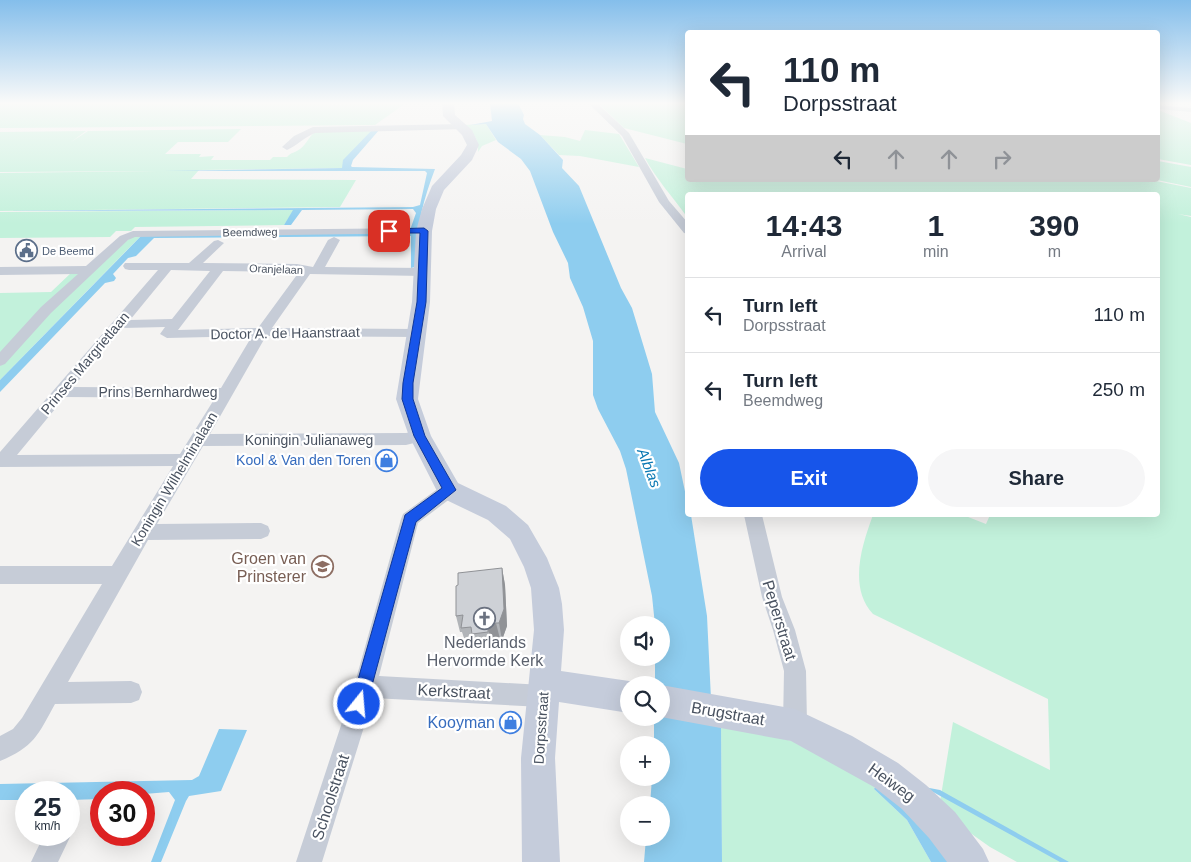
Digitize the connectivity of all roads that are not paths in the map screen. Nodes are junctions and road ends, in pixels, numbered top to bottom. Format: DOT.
graph roads {
  1 [pos="291,143"];
  2 [pos="471,143"];
  3 [pos="631,143"];
  4 [pos="287,147"];
  5 [pos="685,227"];
  6 [pos="424,231"];
  7 [pos="334,240"];
  8 [pos="218,243"];
  9 [pos="129,266"];
  10 [pos="168,266"];
  11 [pos="192,267"];
  12 [pos="219,268"];
  13 [pos="90,270"];
  14 [pos="312,270"];
  15 [pos="0,271"];
  16 [pos="424,272"];
  17 [pos="176,323"];
  18 [pos="118,324"];
  19 [pos="262,332"];
  20 [pos="417,332"];
  21 [pos="0,361"];
  22 [pos="60,392"];
  23 [pos="226,392"];
  24 [pos="420,436"];
  25 [pos="198,440"];
  26 [pos="185,460"];
  27 [pos="1,461"];
  28 [pos="449,490"];
  29 [pos="753,517"];
  30 [pos="261,531"];
  31 [pos="142,532"];
  32 [pos="0,575"];
  33 [pos="118,575"];
  34 [pos="365,686"];
  35 [pos="544,690"];
  36 [pos="131,692"];
  37 [pos="49,693"];
  38 [pos="620,696"];
  39 [pos="670,703"];
  40 [pos="795,725"];
  41 [pos="5,747"];
  42 [pos="52,846"];
  43 [pos="44,862"];
  44 [pos="309,862"];
  45 [pos="541,862"];
  46 [pos="970,862"];
  1 -- 4 [label="street"];
  2 -- 6 [label="street"];
  3 -- 5 [label="street"];
  6 -- 13 [label="street, Beemdweg"];
  6 -- 16 [label="street"];
  7 -- 14 [label="street, Koningin Wilhelminalaan"];
  8 -- 11 [label="street"];
  9 -- 10 [label="street, Oranjelaan"];
  10 -- 11 [label="street, Oranjelaan"];
  10 -- 18 [label="street, Prinses Margrietlaan"];
  11 -- 12 [label="street, Oranjelaan"];
  12 -- 14 [label="street, Oranjelaan"];
  12 -- 17 [label="street"];
  13 -- 15 [label="street"];
  13 -- 21 [label="street, Beemdweg"];
  14 -- 16 [label="street, Oranjelaan"];
  14 -- 19 [label="street, Koningin Wilhelminalaan"];
  16 -- 20 [label="street"];
  17 -- 18 [label="street"];
  17 -- 19 [label="street, Doctor A. de Haanstraat"];
  18 -- 22 [label="street, Prinses Margrietlaan"];
  19 -- 20 [label="street, Doctor A. de Haanstraat"];
  19 -- 23 [label="street, Koningin Wilhelminalaan"];
  20 -- 24 [label="street"];
  22 -- 23 [label="street, Prins Bernhardweg"];
  22 -- 27 [label="street, Prinses Margrietlaan"];
  23 -- 25 [label="street, Koningin Wilhelminalaan"];
  24 -- 25 [label="street, Koningin Julianaweg"];
  24 -- 28 [label="street"];
  25 -- 26 [label="street, Koningin Wilhelminalaan"];
  26 -- 27 [label="street"];
  26 -- 31 [label="street, Koningin Wilhelminalaan"];
  28 -- 34 [label="street, Schoolstraat"];
  28 -- 35 [label="street, Dorpsstraat"];
  29 -- 40 [label="street, Peperstraat"];
  30 -- 31 [label="street"];
  31 -- 33 [label="street, Koningin Wilhelminalaan"];
  32 -- 33 [label="street"];
  33 -- 37 [label="street, Koningin Wilhelminalaan"];
  34 -- 35 [label="street, Kerkstraat"];
  34 -- 44 [label="street, Schoolstraat"];
  35 -- 38 [label="street"];
  35 -- 45 [label="street, Dorpsstraat"];
  36 -- 37 [label="street"];
  37 -- 41 [label="street, Koningin Wilhelminalaan"];
  39 -- 40 [label="street, Brugstraat"];
  40 -- 46 [label="street, Heiweg"];
  42 -- 43 [label="street"];
}
